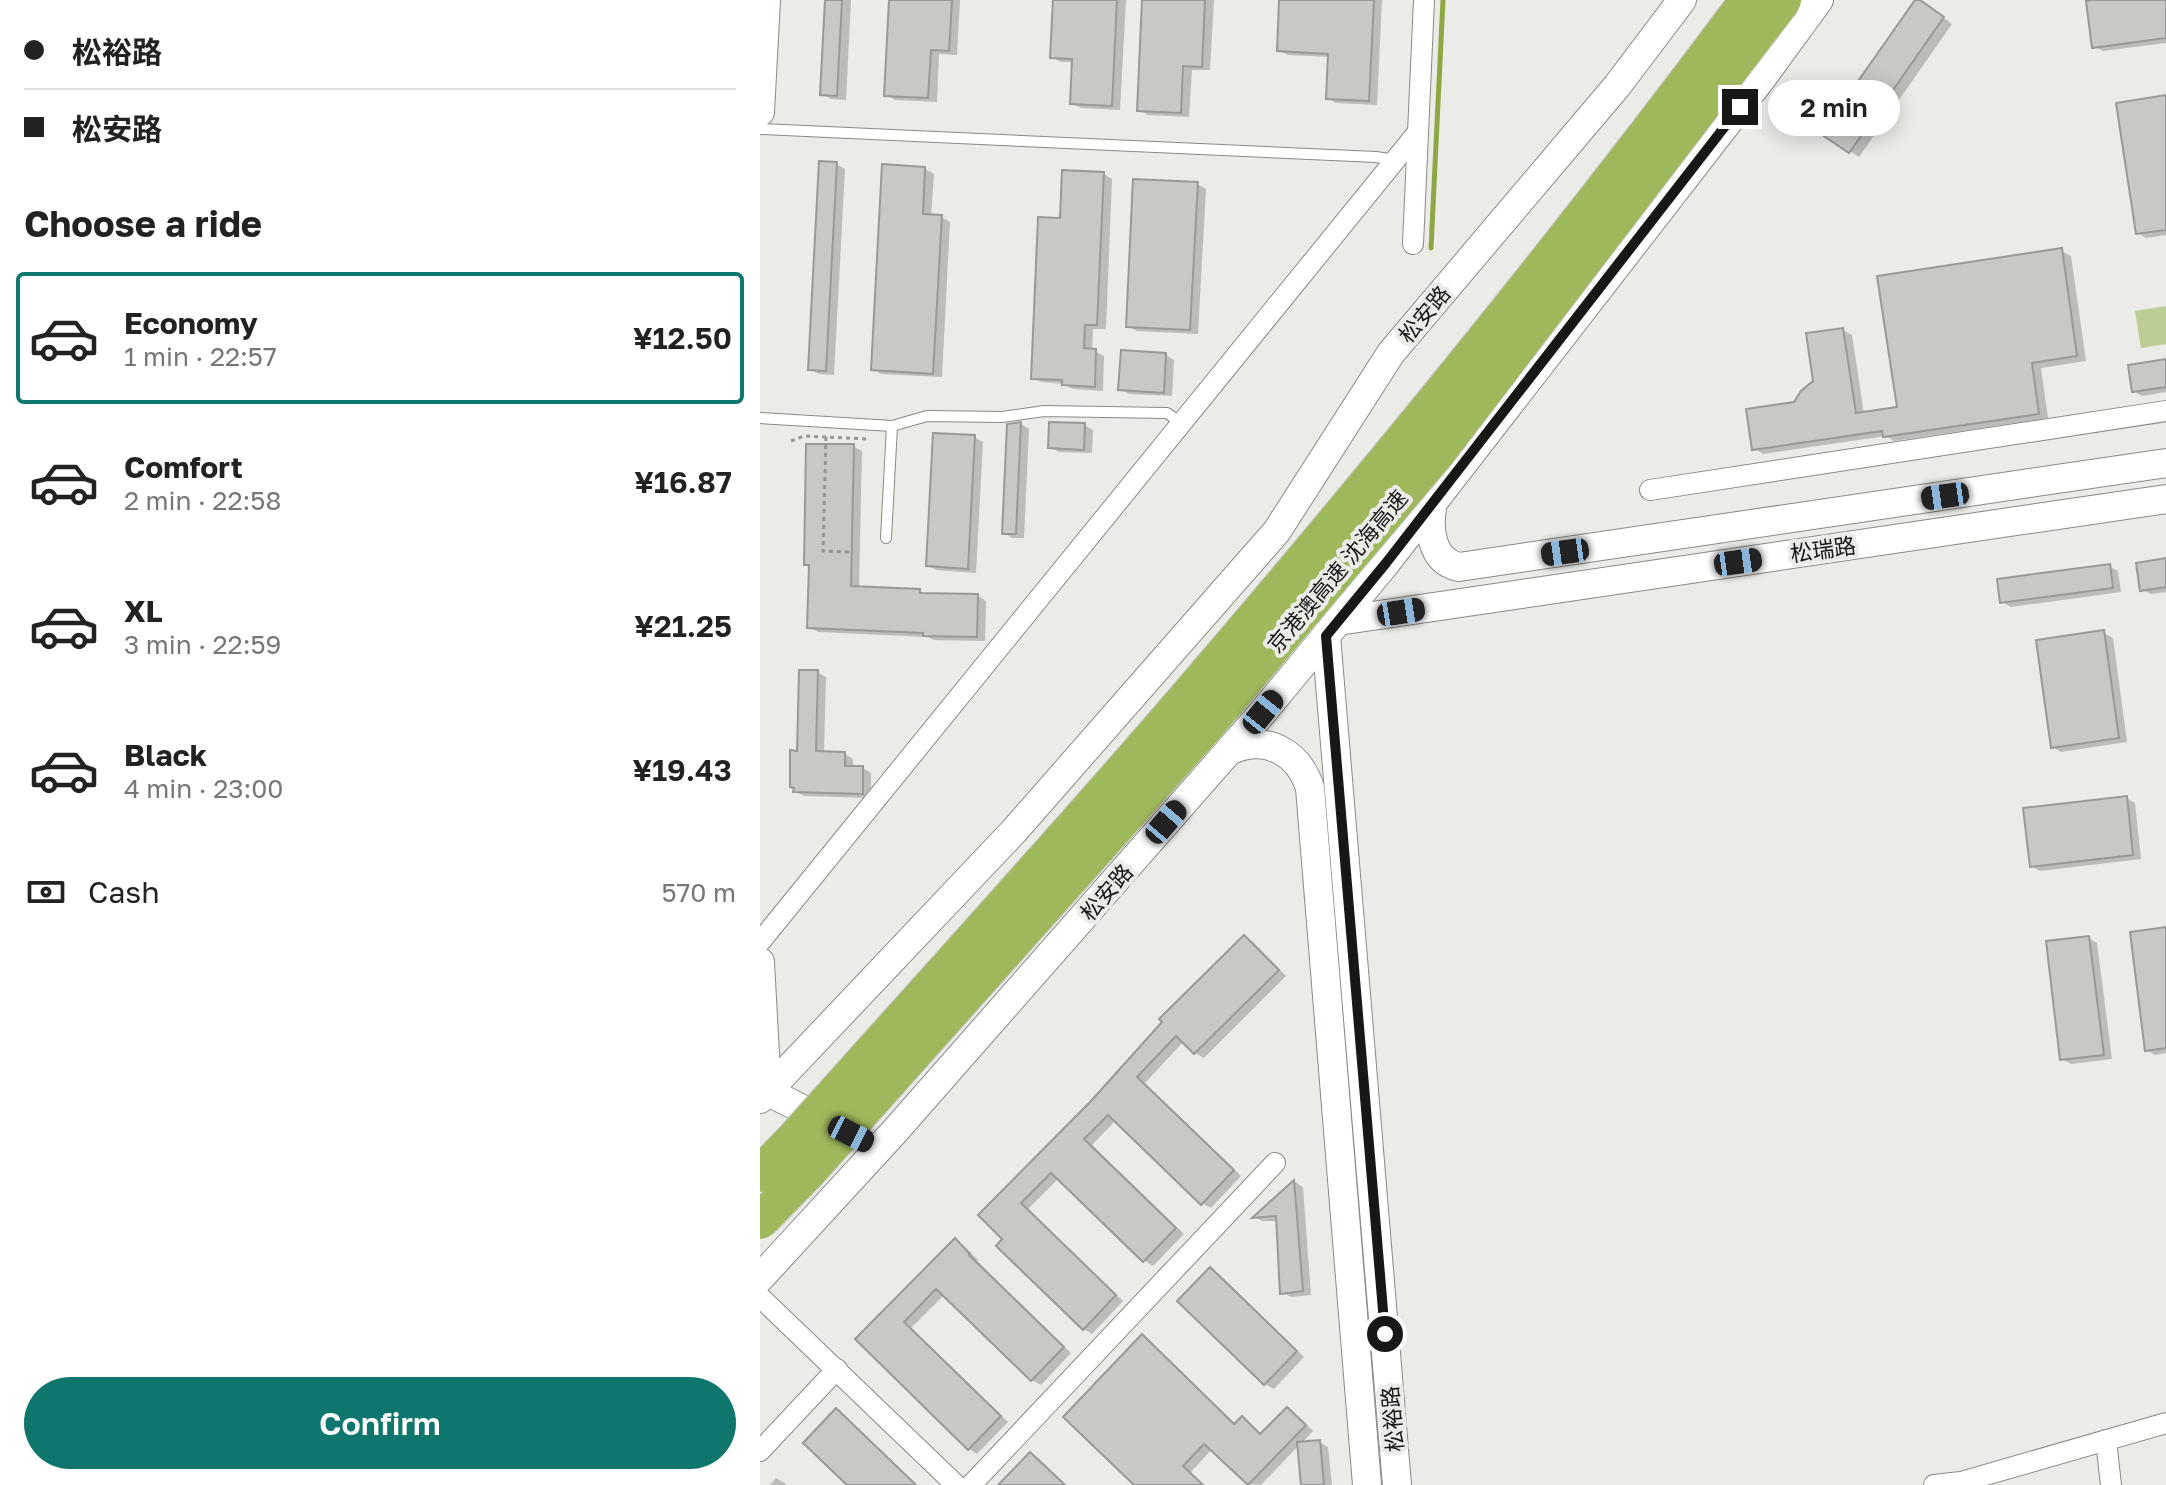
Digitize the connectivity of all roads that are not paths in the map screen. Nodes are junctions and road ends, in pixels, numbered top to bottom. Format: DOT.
graph roads {
  1 [pos="766,0"];
  2 [pos="1424,0"];
  3 [pos="1682,0"];
  4 [pos="1748,0"];
  5 [pos="1783,0"];
  6 [pos="1819,0"];
  7 [pos="760,112"];
  8 [pos="760,129"];
  9 [pos="1418,132"];
  10 [pos="1395,160"];
  11 [pos="1413,244"];
  12 [pos="2166,411"];
  13 [pos="760,418"];
  14 [pos="1181,423"];
  15 [pos="892,426"];
  16 [pos="2166,463"];
  17 [pos="1650,490"];
  18 [pos="2166,499"];
  19 [pos="1433,502"];
  20 [pos="886,538"];
  21 [pos="1332,629"];
  22 [pos="1229,751"];
  23 [pos="760,942"];
  24 [pos="760,962"];
  25 [pos="764,1095"];
  26 [pos="879,1148"];
  27 [pos="1275,1163"];
  28 [pos="760,1174"];
  29 [pos="760,1221"];
  30 [pos="760,1278"];
  31 [pos="760,1297"];
  32 [pos="837,1369"];
  33 [pos="2166,1423"];
  34 [pos="2106,1440"];
  35 [pos="760,1451"];
  36 [pos="956,1485"];
  37 [pos="971,1485"];
  38 [pos="1367,1485"];
  39 [pos="1397,1485"];
  40 [pos="1934,1485"];
  41 [pos="2111,1485"];
  1 -- 7 [label="street"];
  2 -- 9 [label="street"];
  3 -- 25 [label="street, 松安路"];
  4 -- 28 [label="highway, 京港澳高速 沈海高速, bridge"];
  5 -- 29 [label="highway, 京港澳高速 沈海高速, bridge"];
  6 -- 19 [label="street, 松安路"];
  8 -- 10 [label="lane"];
  9 -- 10 [label="street"];
  9 -- 11 [label="street"];
  10 -- 14 [label="street"];
  12 -- 17 [label="street"];
  13 -- 15 [label="lane"];
  14 -- 15 [label="lane"];
  14 -- 23 [label="street"];
  15 -- 20 [label="lane"];
  16 -- 19 [label="street, 松瑞路"];
  18 -- 21 [label="street, 松瑞路"];
  19 -- 21 [label="street, 松安路"];
  21 -- 22 [label="street, 松安路"];
  21 -- 39 [label="street, 松裕路"];
  22 -- 26 [label="street, 松安路"];
  22 -- 38 [label="street, 松裕路"];
  24 -- 25 [label="street"];
  25 -- 26 [label="street"];
  26 -- 30 [label="street, 松安路"];
  27 -- 37 [label="street"];
  31 -- 32 [label="street"];
  32 -- 35 [label="street"];
  32 -- 36 [label="street"];
  33 -- 34 [label="street"];
  34 -- 40 [label="street"];
  34 -- 41 [label="street"];
}
